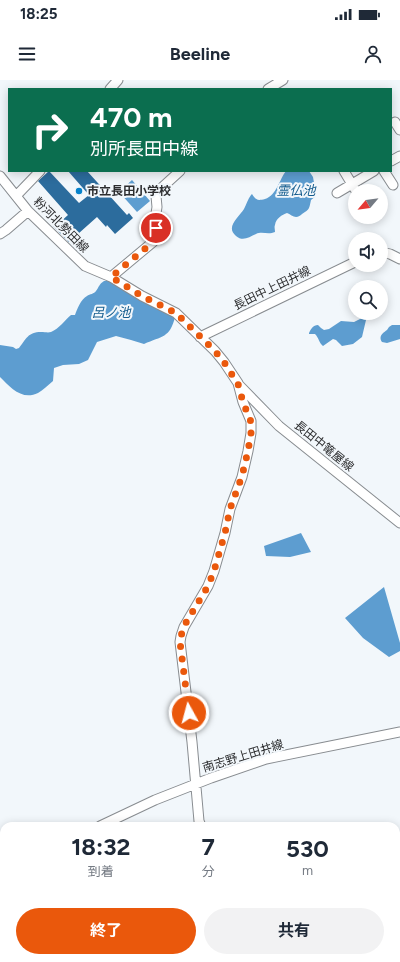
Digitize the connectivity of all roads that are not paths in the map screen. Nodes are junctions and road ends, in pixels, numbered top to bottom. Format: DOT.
graph roads {
  1 [pos="118,80"];
  2 [pos="283,80"];
  3 [pos="111,88"];
  4 [pos="270,88"];
  5 [pos="39,172"];
  6 [pos="179,172"];
  7 [pos="345,172"];
  8 [pos="373,172"];
  9 [pos="385,172"];
  10 [pos="0,176"];
  11 [pos="352,184"];
  12 [pos="359,184"];
  13 [pos="393,185"];
  14 [pos="348,190"];
  15 [pos="337,193"];
  16 [pos="16,196"];
  17 [pos="28,212"];
  18 [pos="0,234"];
  19 [pos="388,254"];
  20 [pos="400,259"];
  21 [pos="348,265"];
  22 [pos="111,277"];
  23 [pos="200,337"];
  24 [pos="238,384"];
  25 [pos="400,523"];
  26 [pos="400,732"];
  27 [pos="196,784"];
  28 [pos="108,822"];
  29 [pos="199,822"];
  1 -- 3 [label="street"];
  2 -- 4 [label="street"];
  5 -- 16 [label="street"];
  6 -- 22 [label="street"];
  7 -- 11 [label="street"];
  8 -- 12 [label="street"];
  9 -- 13 [label="street"];
  10 -- 16 [label="street, 粉河北勢田線"];
  14 -- 15 [label="street"];
  16 -- 17 [label="street, 粉河北勢田線"];
  17 -- 18 [label="street"];
  17 -- 22 [label="street, 粉河北勢田線"];
  19 -- 20 [label="street"];
  21 -- 23 [label="street, 長田中上田井線"];
  22 -- 23 [label="street, 粉河北勢田線"];
  23 -- 24 [label="street, 粉河北勢田線"];
  24 -- 25 [label="street, 長田中篭屋線"];
  24 -- 27 [label="street, 粉河北勢田線"];
  26 -- 27 [label="street, 南志野上田井線"];
  27 -- 28 [label="street, 南志野上田井線"];
  27 -- 29 [label="street, 粉河北勢田線"];
}
